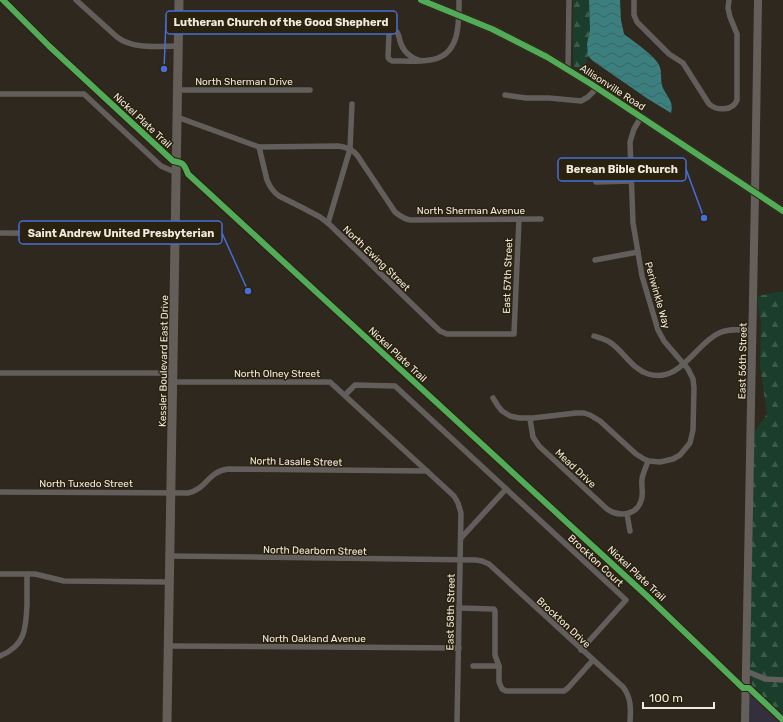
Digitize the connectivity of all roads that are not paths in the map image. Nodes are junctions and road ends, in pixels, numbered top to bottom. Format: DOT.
graph roads {
  1 [pos="76,0"];
  2 [pos="179,0"];
  3 [pos="421,0"];
  4 [pos="459,0"];
  5 [pos="569,0"];
  6 [pos="634,0"];
  7 [pos="729,0"];
  8 [pos="758,0"];
  9 [pos="459,15"];
  10 [pos="179,46"];
  11 [pos="421,61"];
  12 [pos="568,70"];
  13 [pos="597,88"];
  14 [pos="178,90"];
  15 [pos="310,90"];
  16 [pos="0,94"];
  17 [pos="505,95"];
  18 [pos="352,104"];
  19 [pos="177,117"];
  20 [pos="641,117"];
  21 [pos="259,147"];
  22 [pos="350,149"];
  23 [pos="177,174"];
  24 [pos="631,181"];
  25 [pos="596,182"];
  26 [pos="755,193"];
  27 [pos="783,211"];
  28 [pos="519,219"];
  29 [pos="541,219"];
  30 [pos="328,223"];
  31 [pos="0,233"];
  32 [pos="176,234"];
  33 [pos="638,252"];
  34 [pos="595,260"];
  35 [pos="753,330"];
  36 [pos="514,334"];
  37 [pos="594,336"];
  38 [pos="684,363"];
  39 [pos="0,373"];
  40 [pos="173,377"];
  41 [pos="345,395"];
  42 [pos="493,398"];
  43 [pos="530,418"];
  44 [pos="648,461"];
  45 [pos="427,471"];
  46 [pos="506,489"];
  47 [pos="0,492"];
  48 [pos="172,492"];
  49 [pos="627,514"];
  50 [pos="630,531"];
  51 [pos="461,538"];
  52 [pos="170,556"];
  53 [pos="460,560"];
  54 [pos="0,574"];
  55 [pos="27,574"];
  56 [pos="170,582"];
  57 [pos="459,608"];
  58 [pos="169,646"];
  59 [pos="459,648"];
  60 [pos="581,650"];
  61 [pos="0,656"];
  62 [pos="594,660"];
  63 [pos="473,666"];
  64 [pos="499,666"];
  65 [pos="746,671"];
  66 [pos="783,680"];
  67 [pos="167,722"];
  68 [pos="457,722"];
  69 [pos="630,722"];
  70 [pos="745,722"];
  1 -- 10 [label="street"];
  2 -- 10 [label="main road, Kessler Boulevard East Drive"];
  3 -- 9 [label="street, Allisonville Road"];
  4 -- 9 [label="street"];
  5 -- 12 [label="street"];
  6 -- 7 [label="street"];
  8 -- 26 [label="street, East 56th Street"];
  9 -- 11 [label="street"];
  9 -- 12 [label="street, Allisonville Road"];
  10 -- 14 [label="main road, Kessler Boulevard East Drive"];
  11 -- 11 [label="street"];
  12 -- 13 [label="street, Allisonville Road"];
  13 -- 17 [label="street"];
  13 -- 20 [label="street, Allisonville Road"];
  14 -- 15 [label="street, North Sherman Drive"];
  14 -- 19 [label="main road, Kessler Boulevard East Drive"];
  16 -- 23 [label="street"];
  18 -- 22 [label="street"];
  19 -- 21 [label="street"];
  19 -- 23 [label="main road, Kessler Boulevard East Drive"];
  20 -- 24 [label="street, Periwinkle Way"];
  20 -- 26 [label="street, Allisonville Road"];
  21 -- 22 [label="street"];
  21 -- 30 [label="street, North Ewing Street"];
  22 -- 28 [label="street, North Sherman Avenue"];
  22 -- 30 [label="street"];
  23 -- 32 [label="main road, Kessler Boulevard East Drive"];
  24 -- 25 [label="street"];
  24 -- 33 [label="street, Periwinkle Way"];
  26 -- 27 [label="street, Allisonville Road"];
  26 -- 35 [label="street, East 56th Street"];
  28 -- 29 [label="street, North Sherman Avenue"];
  28 -- 36 [label="street, East 57th Street"];
  30 -- 36 [label="street, North Ewing Street"];
  31 -- 32 [label="street"];
  32 -- 40 [label="main road, Kessler Boulevard East Drive"];
  33 -- 34 [label="street"];
  33 -- 38 [label="street, Periwinkle Way"];
  35 -- 38 [label="street"];
  35 -- 65 [label="street, East 56th Street"];
  37 -- 38 [label="street"];
  38 -- 44 [label="street, Periwinkle Way"];
  39 -- 40 [label="street, North Olney Street"];
  40 -- 41 [label="street, North Olney Street"];
  40 -- 48 [label="main road, Kessler Boulevard East Drive"];
  41 -- 45 [label="street"];
  41 -- 46 [label="street, Brockton Court"];
  42 -- 43 [label="street"];
  43 -- 44 [label="street"];
  43 -- 49 [label="street, Mead Drive"];
  44 -- 49 [label="street"];
  45 -- 48 [label="street, North Lasalle Street"];
  45 -- 51 [label="street, East 58th Street"];
  46 -- 51 [label="street"];
  46 -- 60 [label="street, Brockton Court"];
  47 -- 48 [label="street, North Tuxedo Street"];
  48 -- 52 [label="main road, Kessler Boulevard East Drive"];
  49 -- 50 [label="street"];
  51 -- 53 [label="street, East 58th Street"];
  52 -- 53 [label="street, North Dearborn Street"];
  52 -- 56 [label="main road, Kessler Boulevard East Drive"];
  53 -- 57 [label="street, East 58th Street"];
  53 -- 60 [label="street, Brockton Drive"];
  54 -- 55 [label="street"];
  55 -- 56 [label="street"];
  55 -- 61 [label="street"];
  56 -- 58 [label="main road, Kessler Boulevard East Drive"];
  57 -- 59 [label="street, East 58th Street"];
  57 -- 64 [label="street"];
  58 -- 59 [label="street, North Oakland Avenue"];
  58 -- 67 [label="main road, Kessler Boulevard East Drive"];
  59 -- 68 [label="street, East 58th Street"];
  60 -- 62 [label="street, Brockton Drive"];
  62 -- 64 [label="street"];
  62 -- 69 [label="street, Brockton Drive"];
  63 -- 64 [label="street"];
  65 -- 66 [label="street"];
  65 -- 70 [label="street, East 56th Street"];
}
